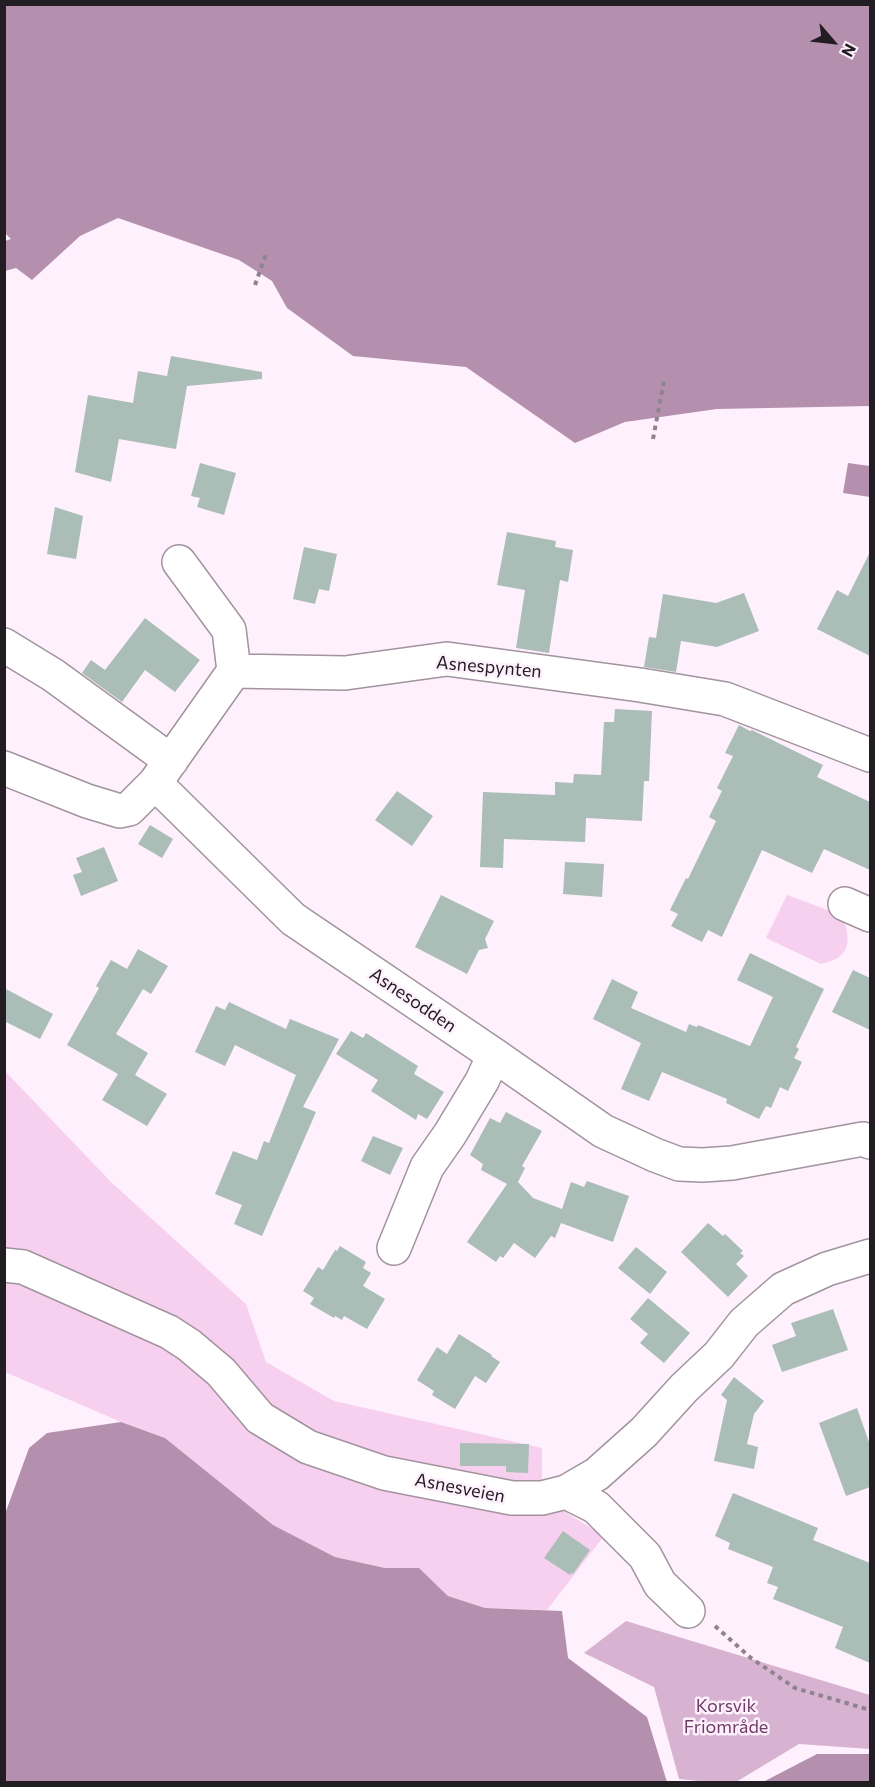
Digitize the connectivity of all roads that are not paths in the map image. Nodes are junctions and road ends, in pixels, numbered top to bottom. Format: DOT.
graph roads {
  1 [pos="179,562"];
  2 [pos="4,645"];
  3 [pos="234,671"];
  4 [pos="870,754"];
  5 [pos="4,768"];
  6 [pos="163,772"];
  7 [pos="494,1055"];
  8 [pos="870,1142"];
  9 [pos="394,1248"];
  10 [pos="870,1256"];
  11 [pos="14,1266"];
  12 [pos="566,1492"];
  13 [pos="688,1611"];
  1 -- 3 [label="street"];
  2 -- 6 [label="street, Asnesodden"];
  3 -- 4 [label="street, Asnespynten"];
  3 -- 6 [label="street"];
  5 -- 6 [label="street"];
  6 -- 7 [label="street, Asnesodden"];
  7 -- 8 [label="street, Asnesodden"];
  7 -- 9 [label="street"];
  10 -- 12 [label="street, Asnesveien"];
  11 -- 12 [label="street, Asnesveien"];
  12 -- 13 [label="street"];
}
